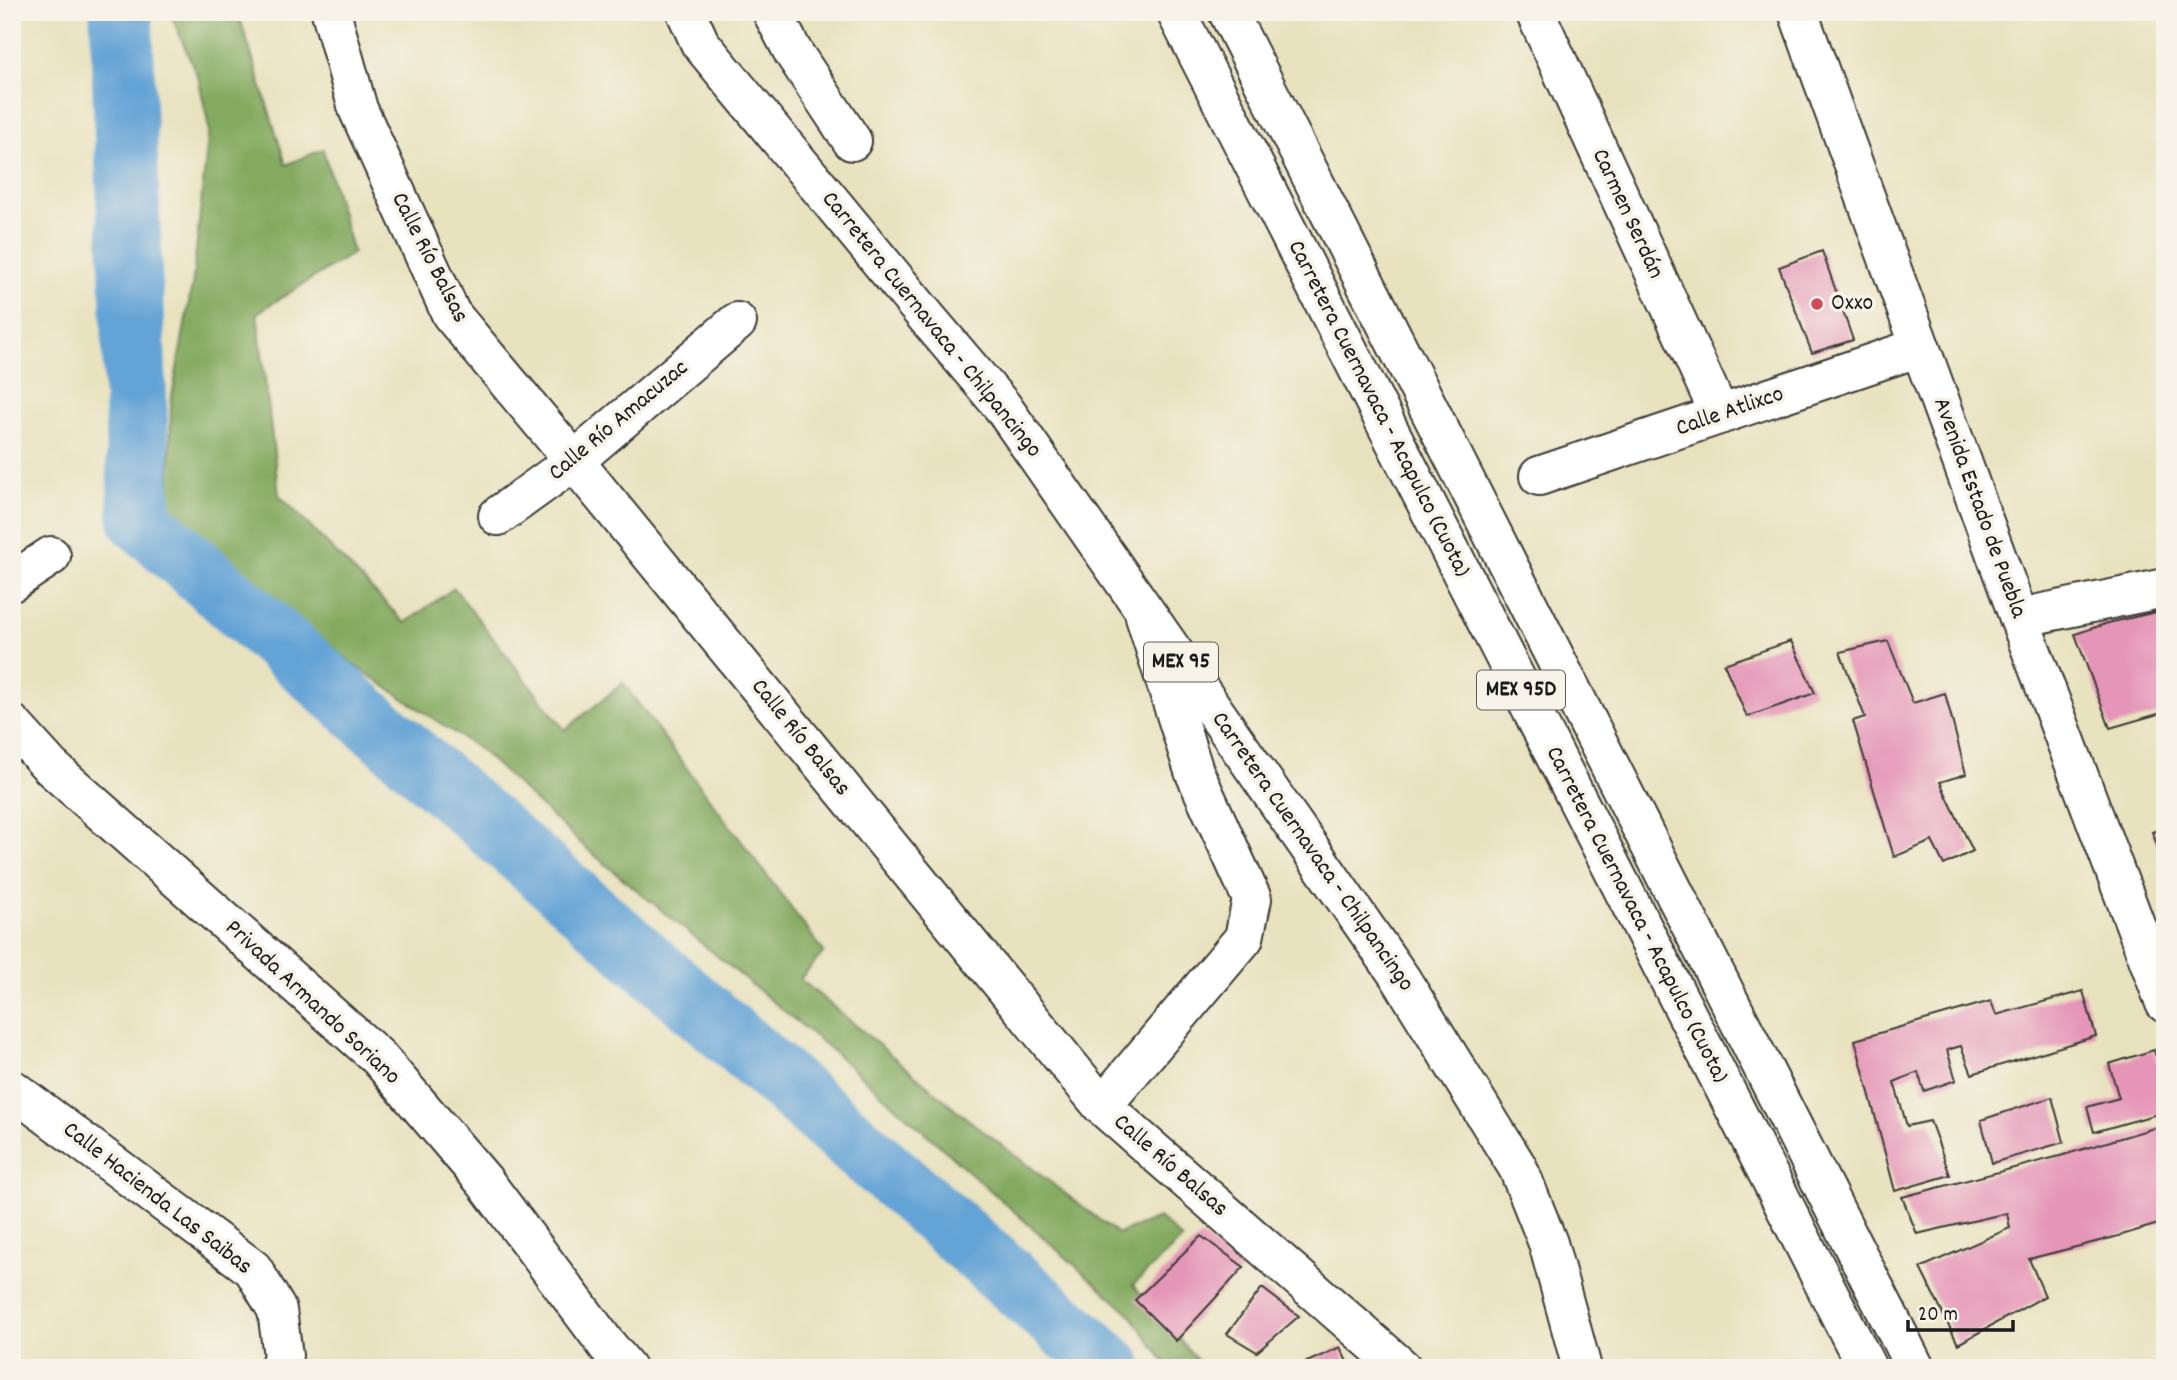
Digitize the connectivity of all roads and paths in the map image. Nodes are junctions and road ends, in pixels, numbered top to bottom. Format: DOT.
graph roads {
  1 [pos="331,12"];
  2 [pos="686,12"];
  3 [pos="772,12"];
  4 [pos="1176,12"];
  5 [pos="1228,12"];
  6 [pos="1535,12"];
  7 [pos="1798,12"];
  8 [pos="852,141"];
  9 [pos="737,322"];
  10 [pos="1920,347"];
  11 [pos="1720,415"];
  12 [pos="575,461"];
  13 [pos="1539,476"];
  14 [pos="498,516"];
  15 [pos="51,556"];
  16 [pos="12,582"];
  17 [pos="2165,588"];
  18 [pos="1142,605"];
  19 [pos="2020,618"];
  20 [pos="12,724"];
  21 [pos="2165,1003"];
  22 [pos="12,1089"];
  23 [pos="1102,1106"];
  24 [pos="616,1356"];
  25 [pos="279,1368"];
  26 [pos="1402,1368"];
  27 [pos="1582,1368"];
  28 [pos="1867,1368"];
  29 [pos="1915,1368"];
  1 -- 12 [label="main road, Calle Río Balsas"];
  2 -- 18 [label="main road, Carretera Cuernavaca - Chilpancingo / MEX 95"];
  3 -- 8 [label="main road"];
  4 -- 28 [label="main road, Carretera Cuernavaca - Acapulco (Cuota) / MEX 95D"];
  5 -- 29 [label="main road, Carretera Cuernavaca - Acapulco (Cuota) / MEX 95D"];
  6 -- 11 [label="main road, Carmen Serdán"];
  7 -- 10 [label="main road, Avenida Estado de Puebla"];
  9 -- 12 [label="main road, Calle Río Amacuzac"];
  10 -- 11 [label="main road, Calle Atlixco"];
  10 -- 19 [label="main road, Avenida Estado de Puebla"];
  11 -- 13 [label="main road, Calle Atlixco"];
  12 -- 14 [label="main road, Calle Río Amacuzac"];
  12 -- 23 [label="main road, Calle Río Balsas"];
  15 -- 16 [label="main road"];
  17 -- 19 [label="main road"];
  18 -- 23 [label="main road"];
  18 -- 27 [label="main road, Carretera Cuernavaca - Chilpancingo / MEX 95"];
  19 -- 21 [label="main road, Avenida Estado de Puebla"];
  20 -- 24 [label="main road, Privada Armando Soriano"];
  22 -- 25 [label="main road, Calle Hacienda Las Saibas"];
  23 -- 26 [label="main road, Calle Río Balsas"];
}
